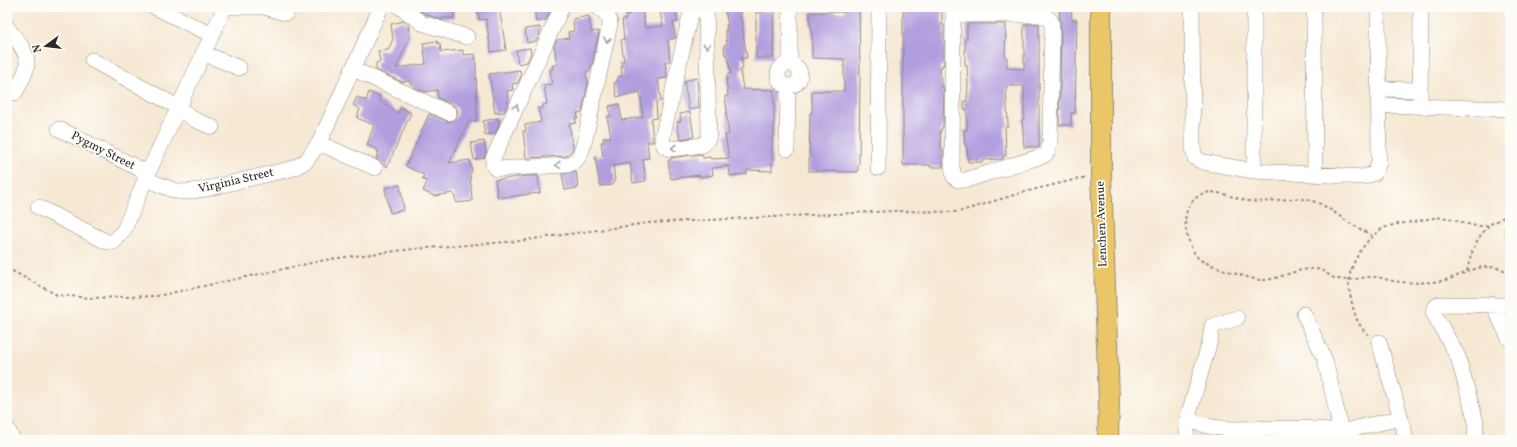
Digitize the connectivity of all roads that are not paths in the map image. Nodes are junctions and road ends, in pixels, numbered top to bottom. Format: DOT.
graph roads {
  1 [pos="155,7"];
  2 [pos="225,7"];
  3 [pos="234,7"];
  4 [pos="260,7"];
  5 [pos="264,7"];
  6 [pos="381,7"];
  7 [pos="400,7"];
  8 [pos="562,7"];
  9 [pos="598,7"];
  10 [pos="694,7"];
  11 [pos="706,7"];
  12 [pos="790,7"];
  13 [pos="879,7"];
  14 [pos="1101,7"];
  15 [pos="1192,7"];
  16 [pos="1421,7"];
  17 [pos="953,11"];
  18 [pos="1254,11"];
  19 [pos="1378,11"];
  20 [pos="286,13"];
  21 [pos="1314,13"];
  22 [pos="7,27"];
  23 [pos="212,35"];
  24 [pos="467,37"];
  25 [pos="203,53"];
  26 [pos="92,60"];
  27 [pos="239,68"];
  28 [pos="351,73"];
  29 [pos="1378,89"];
  30 [pos="1420,90"];
  31 [pos="15,94"];
  32 [pos="1378,105"];
  33 [pos="1420,106"];
  34 [pos="178,107"];
  35 [pos="418,107"];
  36 [pos="1510,109"];
  37 [pos="449,113"];
  38 [pos="212,127"];
  39 [pos="59,129"];
  40 [pos="319,143"];
  41 [pos="788,149"];
  42 [pos="375,168"];
  43 [pos="878,168"];
  44 [pos="1254,171"];
  45 [pos="1315,175"];
  46 [pos="146,176"];
  47 [pos="38,207"];
  48 [pos="1492,304"];
  49 [pos="1510,305"];
  50 [pos="1304,314"];
  51 [pos="1237,318"];
  52 [pos="1510,340"];
  53 [pos="1379,342"];
  54 [pos="1401,418"];
  55 [pos="1187,420"];
  56 [pos="7,428"];
  57 [pos="1335,437"];
  58 [pos="13,440"];
  59 [pos="1108,440"];
  60 [pos="1187,440"];
  61 [pos="1405,440"];
  62 [pos="1475,440"];
  1 -- 23 [label="street"];
  2 -- 23 [label="street, Pygmy Street"];
  3 -- 4 [label="street"];
  5 -- 20 [label="street"];
  6 -- 28 [label="street, Virginia Street"];
  7 -- 24 [label="street"];
  9 -- 8 [label="street, one-way"];
  11 -- 10 [label="street, one-way"];
  12 -- 41 [label="street"];
  13 -- 43 [label="street"];
  14 -- 59 [label="main road, Lenchen Avenue"];
  15 -- 44 [label="street"];
  16 -- 30 [label="street"];
  17 -- 17 [label="street"];
  18 -- 44 [label="street"];
  19 -- 29 [label="street"];
  21 -- 45 [label="street"];
  22 -- 31 [label="street"];
  23 -- 25 [label="street, Pygmy Street"];
  25 -- 27 [label="street"];
  25 -- 34 [label="street, Pygmy Street"];
  26 -- 34 [label="street"];
  28 -- 35 [label="street"];
  28 -- 37 [label="street"];
  28 -- 40 [label="street, Virginia Street"];
  29 -- 30 [label="street"];
  29 -- 32 [label="street"];
  30 -- 33 [label="street"];
  32 -- 33 [label="street"];
  32 -- 45 [label="street"];
  33 -- 36 [label="street"];
  34 -- 38 [label="street"];
  34 -- 46 [label="street, Pygmy Street"];
  39 -- 46 [label="street, Pygmy Street"];
  40 -- 42 [label="street"];
  40 -- 46 [label="street, Virginia Street"];
  44 -- 45 [label="street"];
  46 -- 47 [label="street, Pygmy Street"];
  48 -- 49 [label="street"];
  48 -- 52 [label="street"];
  48 -- 62 [label="street"];
  50 -- 57 [label="street"];
  51 -- 55 [label="street"];
  53 -- 54 [label="street"];
  54 -- 57 [label="street"];
  54 -- 61 [label="street"];
  55 -- 57 [label="street"];
  55 -- 60 [label="street"];
  56 -- 58 [label="street"];
}
